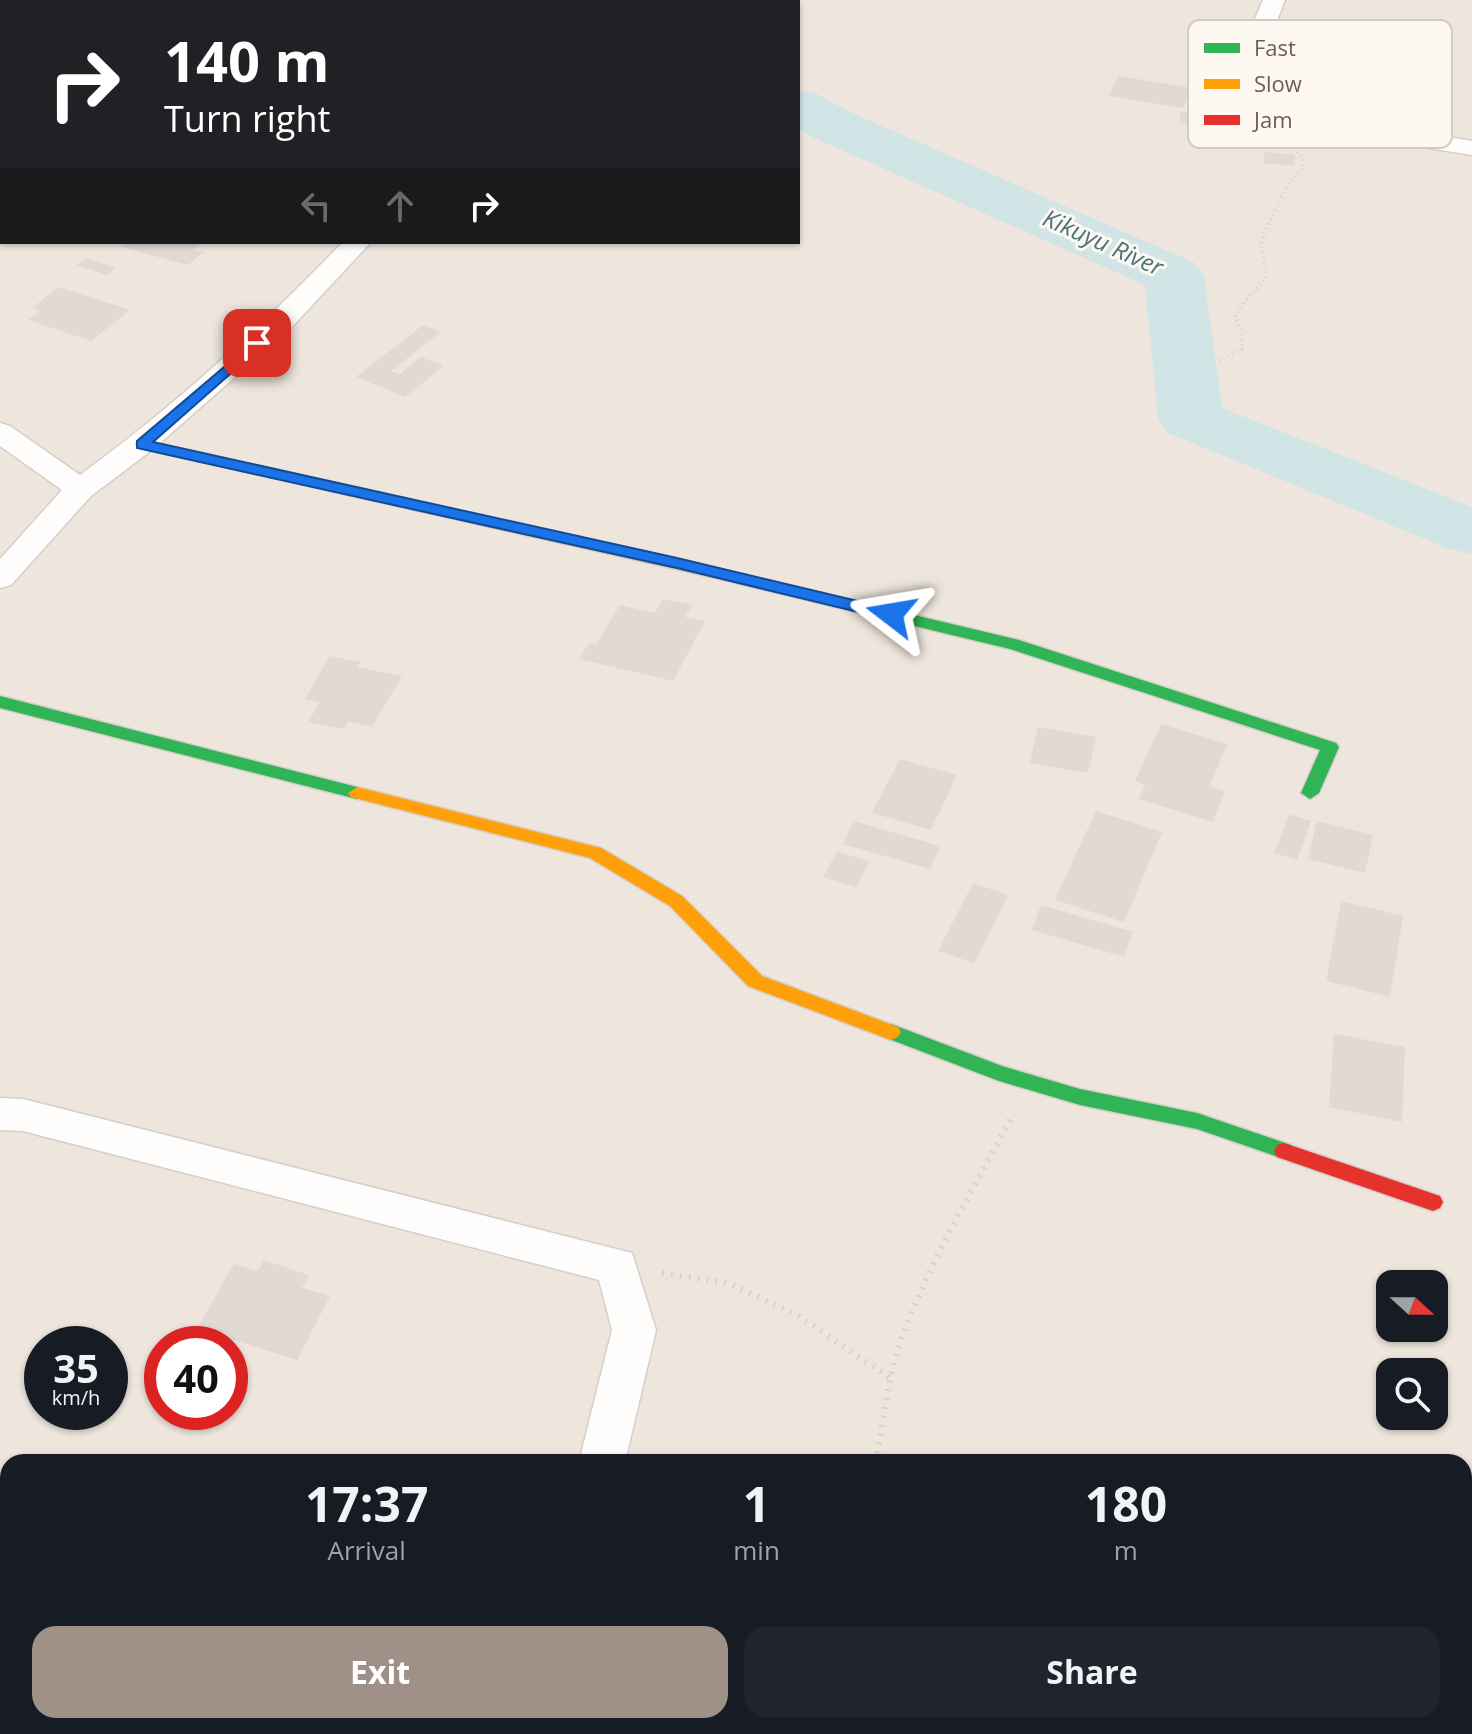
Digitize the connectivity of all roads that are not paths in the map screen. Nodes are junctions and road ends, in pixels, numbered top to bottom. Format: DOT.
graph roads {
  1 [pos="1274,0"];
  2 [pos="1266,20"];
  3 [pos="1452,145"];
  4 [pos="1472,148"];
  5 [pos="356,244"];
  6 [pos="0,432"];
  7 [pos="142,444"];
  8 [pos="80,489"];
  9 [pos="0,578"];
  10 [pos="0,702"];
  11 [pos="1310,793"];
  12 [pos="0,1114"];
  13 [pos="1433,1202"];
  14 [pos="604,1454"];
  1 -- 2 [label="street"];
  3 -- 4 [label="street"];
  5 -- 7 [label="street"];
  6 -- 8 [label="street"];
  7 -- 8 [label="street"];
  7 -- 11 [label="street"];
  8 -- 9 [label="street"];
  10 -- 13 [label="street"];
  12 -- 14 [label="street"];
}
